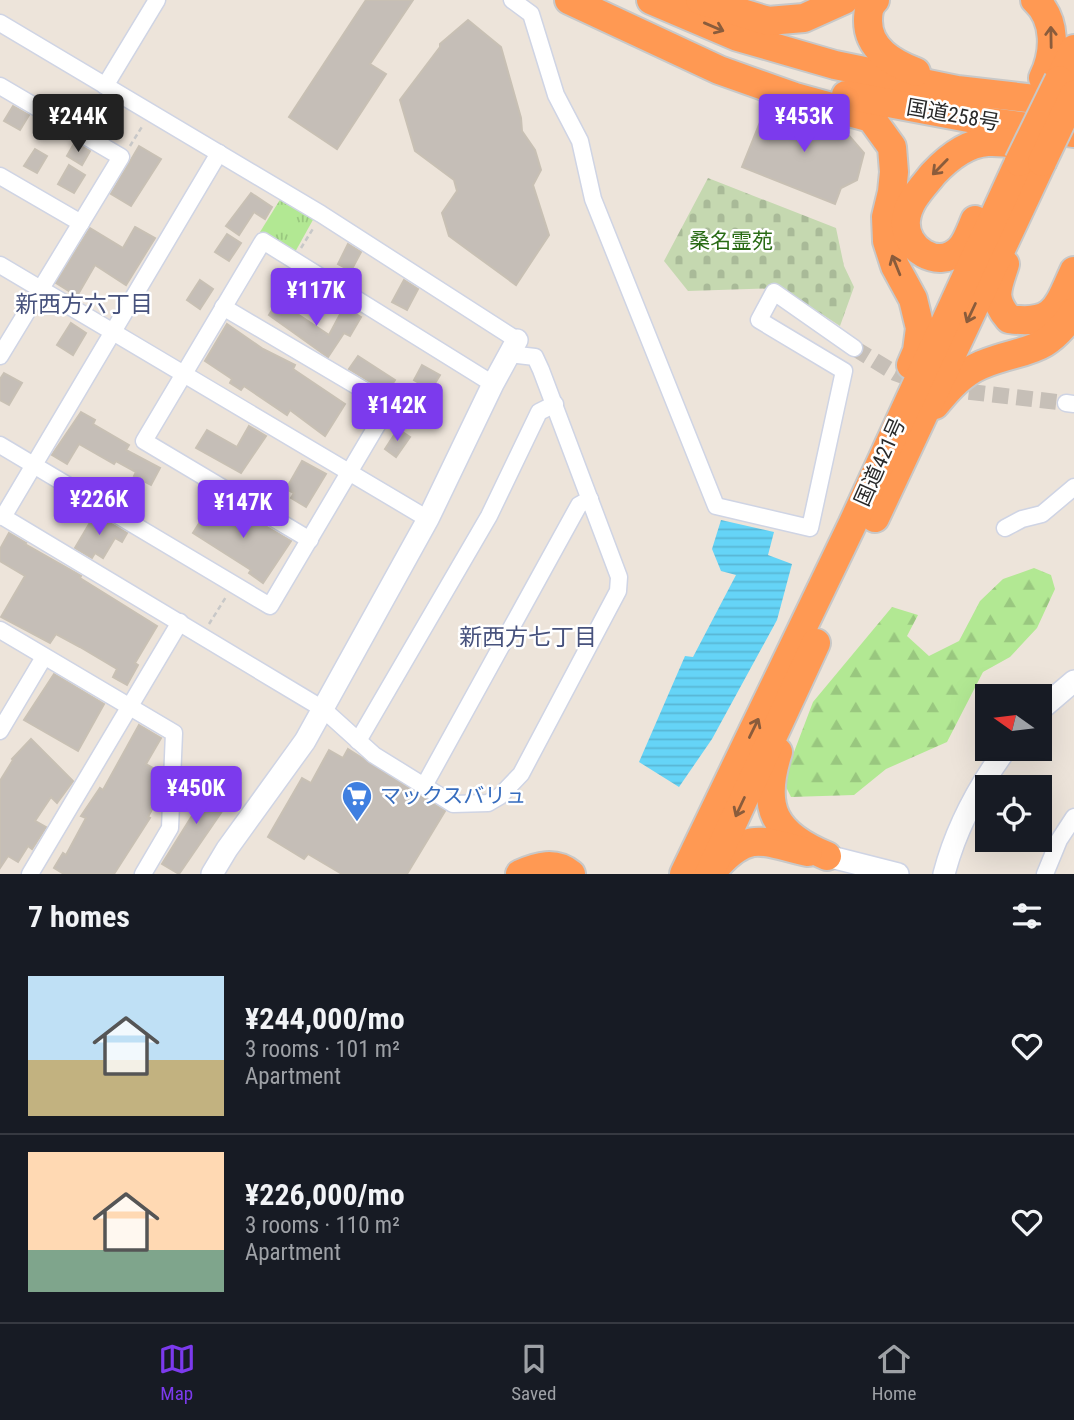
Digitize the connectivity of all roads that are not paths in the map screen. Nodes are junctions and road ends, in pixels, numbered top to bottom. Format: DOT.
graph roads {
  1 [pos="157,0"];
  2 [pos="512,0"];
  3 [pos="569,0"];
  4 [pos="599,0"];
  5 [pos="651,0"];
  6 [pos="700,0"];
  7 [pos="844,0"];
  8 [pos="875,0"];
  9 [pos="1035,0"];
  10 [pos="0,23"];
  11 [pos="1074,49"];
  12 [pos="0,86"];
  13 [pos="106,86"];
  14 [pos="1063,89"];
  15 [pos="957,90"];
  16 [pos="871,118"];
  17 [pos="987,142"];
  18 [pos="1073,147"];
  19 [pos="219,153"];
  20 [pos="1026,165"];
  21 [pos="0,176"];
  22 [pos="1018,212"];
  23 [pos="81,223"];
  24 [pos="0,265"];
  25 [pos="1074,271"];
  26 [pos="42,289"];
  27 [pos="223,307"];
  28 [pos="1074,312"];
  29 [pos="112,331"];
  30 [pos="513,347"];
  31 [pos="854,348"];
  32 [pos="0,356"];
  33 [pos="184,374"];
  34 [pos="493,384"];
  35 [pos="555,404"];
  36 [pos="920,423"];
  37 [pos="0,445"];
  38 [pos="887,445"];
  39 [pos="33,465"];
  40 [pos="349,472"];
  41 [pos="1074,487"];
  42 [pos="590,499"];
  43 [pos="1,516"];
  44 [pos="428,519"];
  45 [pos="1005,528"];
  46 [pos="310,540"];
  47 [pos="180,622"];
  48 [pos="0,630"];
  49 [pos="812,651"];
  50 [pos="44,657"];
  51 [pos="1074,681"];
  52 [pos="1052,700"];
  53 [pos="130,706"];
  54 [pos="323,709"];
  55 [pos="0,731"];
  56 [pos="358,741"];
  57 [pos="999,761"];
  58 [pos="424,786"];
  59 [pos="1074,817"];
  60 [pos="821,865"];
  61 [pos="695,870"];
  62 [pos="30,874"];
  63 [pos="143,874"];
  64 [pos="212,874"];
  65 [pos="520,874"];
  66 [pos="572,874"];
  67 [pos="898,874"];
  68 [pos="944,874"];
  69 [pos="1045,874"];
  1 -- 13 [label="street"];
  2 -- 31 [label="street"];
  3 -- 16 [label="highway"];
  4 -- 18 [label="highway, 国道258号"];
  5 -- 15 [label="highway, 国道258号, one-way"];
  6 -- 7 [label="highway"];
  8 -- 15 [label="highway"];
  14 -- 9 [label="highway, one-way"];
  10 -- 13 [label="street"];
  11 -- 14 [label="highway, 国道421号"];
  12 -- 23 [label="street"];
  13 -- 19 [label="street"];
  14 -- 15 [label="highway, 国道258号"];
  14 -- 20 [label="highway, 国道421号, bridge"];
  14 -- 20 [label="highway, 国道421号, bridge"];
  16 -- 17 [label="highway"];
  38 -- 16 [label="highway, one-way"];
  17 -- 18 [label="highway"];
  17 -- 20 [label="highway, one-way"];
  19 -- 29 [label="street"];
  19 -- 30 [label="street"];
  20 -- 22 [label="highway, 国道421号"];
  20 -- 38 [label="highway, 国道421号"];
  21 -- 23 [label="street"];
  22 -- 25 [label="highway"];
  22 -- 36 [label="highway, 国道421号, one-way"];
  23 -- 26 [label="street"];
  24 -- 26 [label="street"];
  26 -- 29 [label="street"];
  26 -- 32 [label="street"];
  27 -- 33 [label="street"];
  27 -- 34 [label="street"];
  27 -- 40 [label="street"];
  28 -- 36 [label="highway"];
  29 -- 33 [label="street"];
  29 -- 39 [label="street"];
  30 -- 34 [label="street"];
  30 -- 35 [label="street"];
  33 -- 40 [label="street"];
  33 -- 46 [label="street"];
  34 -- 44 [label="street"];
  35 -- 42 [label="street"];
  35 -- 56 [label="street"];
  36 -- 49 [label="highway, 国道421号"];
  37 -- 39 [label="street"];
  61 -- 38 [label="highway, 国道421号, one-way"];
  39 -- 43 [label="street"];
  39 -- 46 [label="street"];
  40 -- 44 [label="street"];
  40 -- 46 [label="street"];
  41 -- 45 [label="street"];
  42 -- 58 [label="street"];
  42 -- 58 [label="street"];
  43 -- 47 [label="street"];
  44 -- 54 [label="street"];
  47 -- 53 [label="street"];
  47 -- 54 [label="street"];
  48 -- 50 [label="street"];
  49 -- 60 [label="highway"];
  49 -- 61 [label="highway, 国道421号, one-way"];
  50 -- 53 [label="street"];
  50 -- 55 [label="street"];
  51 -- 52 [label="street"];
  53 -- 62 [label="street"];
  53 -- 63 [label="street"];
  54 -- 56 [label="street"];
  54 -- 64 [label="street"];
  56 -- 58 [label="street"];
  57 -- 68 [label="street"];
  59 -- 69 [label="street"];
  60 -- 61 [label="highway"];
  60 -- 67 [label="street"];
  65 -- 66 [label="highway"];
}
